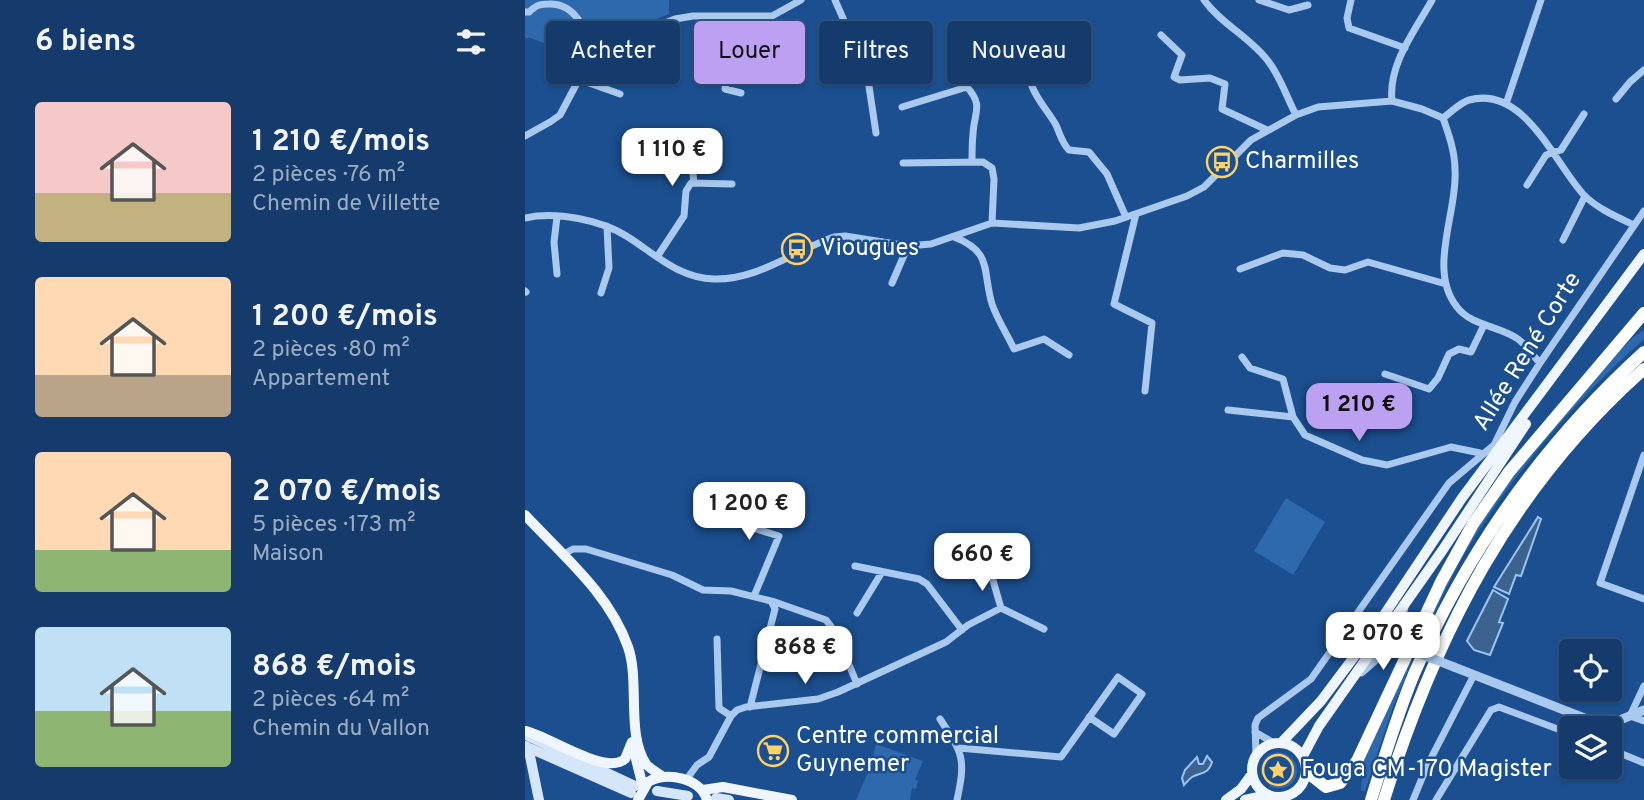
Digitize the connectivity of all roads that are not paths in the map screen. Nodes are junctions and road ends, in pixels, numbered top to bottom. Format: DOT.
graph roads {
  1 [pos="801,0"];
  2 [pos="835,0"];
  3 [pos="1204,0"];
  4 [pos="1259,0"];
  5 [pos="1351,0"];
  6 [pos="1432,0"];
  7 [pos="1541,0"];
  8 [pos="1308,5"];
  9 [pos="525,12"];
  10 [pos="734,16"];
  11 [pos="579,21"];
  12 [pos="670,21"];
  13 [pos="1161,35"];
  14 [pos="1405,48"];
  15 [pos="1644,70"];
  16 [pos="575,84"];
  17 [pos="592,84"];
  18 [pos="963,84"];
  19 [pos="1032,84"];
  20 [pos="964,88"];
  21 [pos="741,93"];
  22 [pos="620,94"];
  23 [pos="1616,99"];
  24 [pos="1392,101"];
  25 [pos="1506,104"];
  26 [pos="902,107"];
  27 [pos="1584,114"];
  28 [pos="1296,115"];
  29 [pos="1443,118"];
  30 [pos="1267,130"];
  31 [pos="876,133"];
  32 [pos="525,136"];
  33 [pos="1553,154"];
  34 [pos="972,162"];
  35 [pos="903,163"];
  36 [pos="692,165"];
  37 [pos="694,183"];
  38 [pos="732,184"];
  39 [pos="1527,185"];
  40 [pos="1585,196"];
  41 [pos="1644,211"];
  42 [pos="1136,214"];
  43 [pos="557,217"];
  44 [pos="1126,217"];
  45 [pos="525,218"];
  46 [pos="992,223"];
  47 [pos="1634,225"];
  48 [pos="607,227"];
  49 [pos="953,237"];
  50 [pos="1563,240"];
  51 [pos="908,246"];
  52 [pos="1644,254"];
  53 [pos="657,257"];
  54 [pos="1240,269"];
  55 [pos="557,274"];
  56 [pos="892,283"];
  57 [pos="1446,284"];
  58 [pos="601,293"];
  59 [pos="1644,313"];
  60 [pos="1484,325"];
  61 [pos="1644,352"];
  62 [pos="1069,355"];
  63 [pos="1242,357"];
  64 [pos="1540,363"];
  65 [pos="1644,369"];
  66 [pos="1385,374"];
  67 [pos="1549,384"];
  68 [pos="1145,391"];
  69 [pos="1228,410"];
  70 [pos="1293,417"];
  71 [pos="1644,455"];
  72 [pos="1481,456"];
  73 [pos="737,501"];
  74 [pos="525,516"];
  75 [pos="562,555"];
  76 [pos="855,566"];
  77 [pos="990,570"];
  78 [pos="883,572"];
  79 [pos="754,596"];
  80 [pos="1644,599"];
  81 [pos="771,601"];
  82 [pos="1405,605"];
  83 [pos="1001,608"];
  84 [pos="857,613"];
  85 [pos="1044,629"];
  86 [pos="962,630"];
  87 [pos="1377,635"];
  88 [pos="716,639"];
  89 [pos="1400,646"];
  90 [pos="1429,675"];
  91 [pos="1474,675"];
  92 [pos="1354,678"];
  93 [pos="857,684"];
  94 [pos="1644,685"];
  95 [pos="750,707"];
  96 [pos="1644,710"];
  97 [pos="731,716"];
  98 [pos="1577,716"];
  99 [pos="1089,717"];
  100 [pos="1622,718"];
  101 [pos="1625,718"];
  102 [pos="940,719"];
  103 [pos="1644,721"];
  104 [pos="1622,724"];
  105 [pos="636,728"];
  106 [pos="1559,730"];
  107 [pos="1255,732"];
  108 [pos="525,735"];
  109 [pos="632,742"];
  110 [pos="1278,743"];
  111 [pos="525,746"];
  112 [pos="959,748"];
  113 [pos="1622,753"];
  114 [pos="1256,755"];
  115 [pos="1303,756"];
  116 [pos="554,757"];
  117 [pos="1644,762"];
  118 [pos="1307,772"];
  119 [pos="1252,774"];
  120 [pos="663,777"];
  121 [pos="686,780"];
  122 [pos="530,785"];
  123 [pos="657,791"];
  124 [pos="637,792"];
  125 [pos="1300,794"];
  126 [pos="688,796"];
  127 [pos="709,796"];
  128 [pos="1276,797"];
  129 [pos="539,800"];
  130 [pos="729,800"];
  131 [pos="792,800"];
  132 [pos="957,800"];
  133 [pos="1226,800"];
  134 [pos="1245,800"];
  135 [pos="1371,800"];
  136 [pos="1384,800"];
  137 [pos="1391,800"];
  138 [pos="1413,800"];
  139 [pos="1436,800"];
  1 -- 10 [label="street"];
  2 -- 31 [label="street"];
  3 -- 28 [label="street"];
  4 -- 8 [label="street"];
  5 -- 14 [label="street"];
  6 -- 14 [label="street"];
  7 -- 25 [label="street"];
  9 -- 11 [label="street"];
  10 -- 12 [label="street"];
  10 -- 21 [label="street"];
  13 -- 30 [label="street"];
  14 -- 24 [label="street"];
  15 -- 23 [label="street"];
  16 -- 32 [label="street"];
  17 -- 22 [label="street"];
  18 -- 20 [label="street"];
  19 -- 44 [label="street"];
  20 -- 26 [label="street"];
  20 -- 34 [label="street"];
  24 -- 28 [label="street"];
  24 -- 29 [label="street"];
  25 -- 29 [label="street"];
  25 -- 33 [label="street"];
  27 -- 33 [label="street"];
  28 -- 30 [label="street"];
  29 -- 57 [label="street"];
  30 -- 42 [label="street"];
  33 -- 39 [label="street"];
  33 -- 40 [label="street"];
  34 -- 35 [label="street"];
  34 -- 46 [label="street"];
  36 -- 37 [label="street"];
  37 -- 38 [label="street"];
  37 -- 53 [label="street"];
  40 -- 47 [label="street"];
  40 -- 50 [label="street"];
  41 -- 47 [label="street, Allée René Corte"];
  42 -- 44 [label="street"];
  42 -- 68 [label="street"];
  43 -- 45 [label="street"];
  43 -- 48 [label="street"];
  43 -- 55 [label="street"];
  44 -- 46 [label="street"];
  46 -- 49 [label="street"];
  47 -- 64 [label="street, Allée René Corte"];
  48 -- 53 [label="street"];
  48 -- 58 [label="street"];
  49 -- 51 [label="street"];
  49 -- 62 [label="street"];
  51 -- 53 [label="street"];
  51 -- 56 [label="street"];
  52 -- 67 [label="main road"];
  54 -- 57 [label="street"];
  57 -- 60 [label="street"];
  59 -- 118 [label="highway"];
  60 -- 64 [label="street"];
  60 -- 66 [label="street"];
  61 -- 135 [label="highway"];
  63 -- 70 [label="street"];
  64 -- 72 [label="street, Allée René Corte"];
  65 -- 90 [label="highway"];
  67 -- 82 [label="main road"];
  67 -- 87 [label="main road"];
  69 -- 70 [label="street"];
  70 -- 72 [label="street"];
  71 -- 80 [label="street"];
  72 -- 107 [label="street, Allée René Corte"];
  73 -- 79 [label="street"];
  74 -- 75 [label="main road"];
  75 -- 79 [label="street"];
  75 -- 105 [label="main road"];
  76 -- 78 [label="street"];
  77 -- 83 [label="street"];
  78 -- 84 [label="street"];
  78 -- 86 [label="street"];
  79 -- 81 [label="street"];
  81 -- 93 [label="street"];
  81 -- 95 [label="street"];
  82 -- 87 [label="main road"];
  82 -- 89 [label="street"];
  83 -- 85 [label="street"];
  83 -- 86 [label="street"];
  86 -- 93 [label="street"];
  87 -- 89 [label="street"];
  87 -- 92 [label="main road"];
  87 -- 110 [label="main road"];
  88 -- 97 [label="street"];
  89 -- 91 [label="street, bridge"];
  89 -- 92 [label="street"];
  90 -- 136 [label="highway"];
  90 -- 137 [label="highway"];
  91 -- 98 [label="street"];
  91 -- 138 [label="street"];
  92 -- 115 [label="main road"];
  93 -- 95 [label="street"];
  94 -- 101 [label="street"];
  95 -- 97 [label="street"];
  96 -- 101 [label="street"];
  97 -- 121 [label="street"];
  99 -- 99 [label="street"];
  99 -- 112 [label="street"];
  100 -- 101 [label="street"];
  101 -- 103 [label="street"];
  101 -- 104 [label="street"];
  102 -- 112 [label="street"];
  105 -- 109 [label="main road"];
  105 -- 120 [label="main road"];
  106 -- 139 [label="street"];
  107 -- 110 [label="street"];
  107 -- 114 [label="street"];
  108 -- 109 [label="main road"];
  108 -- 116 [label="main road"];
  108 -- 124 [label="main road"];
  109 -- 124 [label="main road"];
  110 -- 114 [label="main road"];
  110 -- 115 [label="main road"];
  111 -- 116 [label="main road"];
  111 -- 122 [label="main road"];
  112 -- 132 [label="street"];
  113 -- 117 [label="street"];
  114 -- 119 [label="main road"];
  115 -- 118 [label="main road"];
  116 -- 124 [label="main road"];
  118 -- 125 [label="main road"];
  119 -- 128 [label="main road"];
  119 -- 133 [label="main road"];
  120 -- 121 [label="main road"];
  120 -- 124 [label="main road"];
  121 -- 127 [label="main road"];
  122 -- 129 [label="main road"];
  123 -- 126 [label="main road"];
  125 -- 128 [label="main road"];
  127 -- 130 [label="main road"];
  127 -- 131 [label="main road"];
  128 -- 134 [label="main road"];
}
